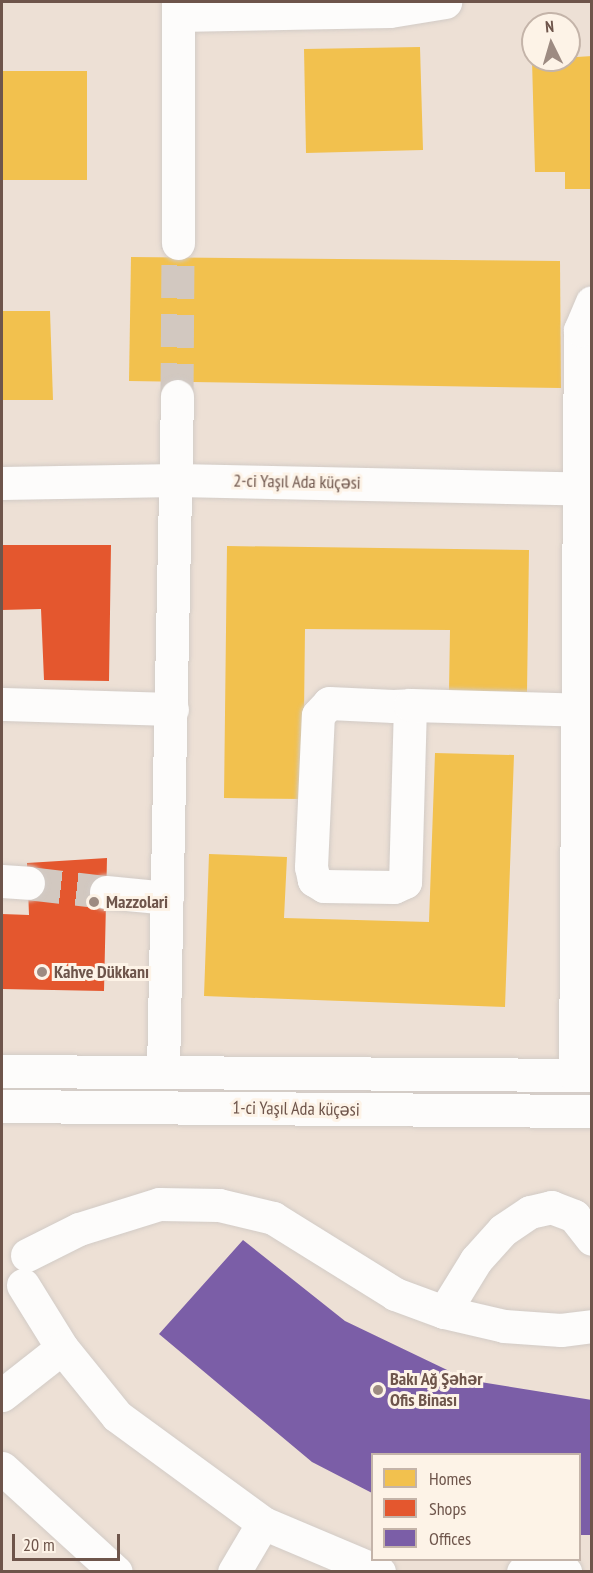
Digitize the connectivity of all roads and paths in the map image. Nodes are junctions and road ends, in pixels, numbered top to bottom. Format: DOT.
graph roads {
  1 [pos="445,2"];
  2 [pos="178,8"];
  3 [pos="178,243"];
  4 [pos="591,302"];
  5 [pos="177,396"];
  6 [pos="177,480"];
  7 [pos="2,483"];
  8 [pos="585,489"];
  9 [pos="2,704"];
  10 [pos="410,705"];
  11 [pos="172,709"];
  12 [pos="585,710"];
  13 [pos="106,892"];
  14 [pos="167,898"];
  15 [pos="164,1070"];
  16 [pos="2,1071"];
  17 [pos="583,1075"];
  18 [pos="2,1106"];
  19 [pos="591,1111"];
  20 [pos="591,1239"];
  21 [pos="13,1269"];
  22 [pos="444,1312"];
  23 [pos="591,1326"];
  24 [pos="63,1348"];
  25 [pos="2,1395"];
  26 [pos="2,1468"];
  27 [pos="263,1523"];
  28 [pos="116,1572"];
  29 [pos="234,1572"];
  30 [pos="378,1572"];
  31 [pos="523,1572"];
  32 [pos="565,1572"];
  1 -- 2 [label="street"];
  2 -- 3 [label="street"];
  4 -- 8 [label="street"];
  5 -- 6 [label="street"];
  6 -- 7 [label="street, 2-ci Yaşıl Ada küçəsi"];
  6 -- 8 [label="street, 2-ci Yaşıl Ada küçəsi"];
  6 -- 11 [label="street"];
  8 -- 12 [label="street"];
  9 -- 11 [label="street"];
  10 -- 10 [label="street"];
  10 -- 12 [label="street"];
  11 -- 14 [label="street"];
  12 -- 17 [label="street"];
  13 -- 14 [label="street"];
  14 -- 15 [label="street"];
  15 -- 16 [label="street, 1-ci Yaşıl Ada küçəsi"];
  15 -- 17 [label="street, 1-ci Yaşıl Ada küçəsi"];
  18 -- 19 [label="street, 1-ci Yaşıl Ada küçəsi"];
  20 -- 22 [label="street"];
  21 -- 22 [label="street"];
  21 -- 24 [label="street"];
  22 -- 23 [label="street"];
  24 -- 25 [label="street"];
  24 -- 27 [label="street"];
  26 -- 28 [label="street"];
  27 -- 29 [label="street"];
  27 -- 30 [label="street"];
  31 -- 32 [label="street"];
}
